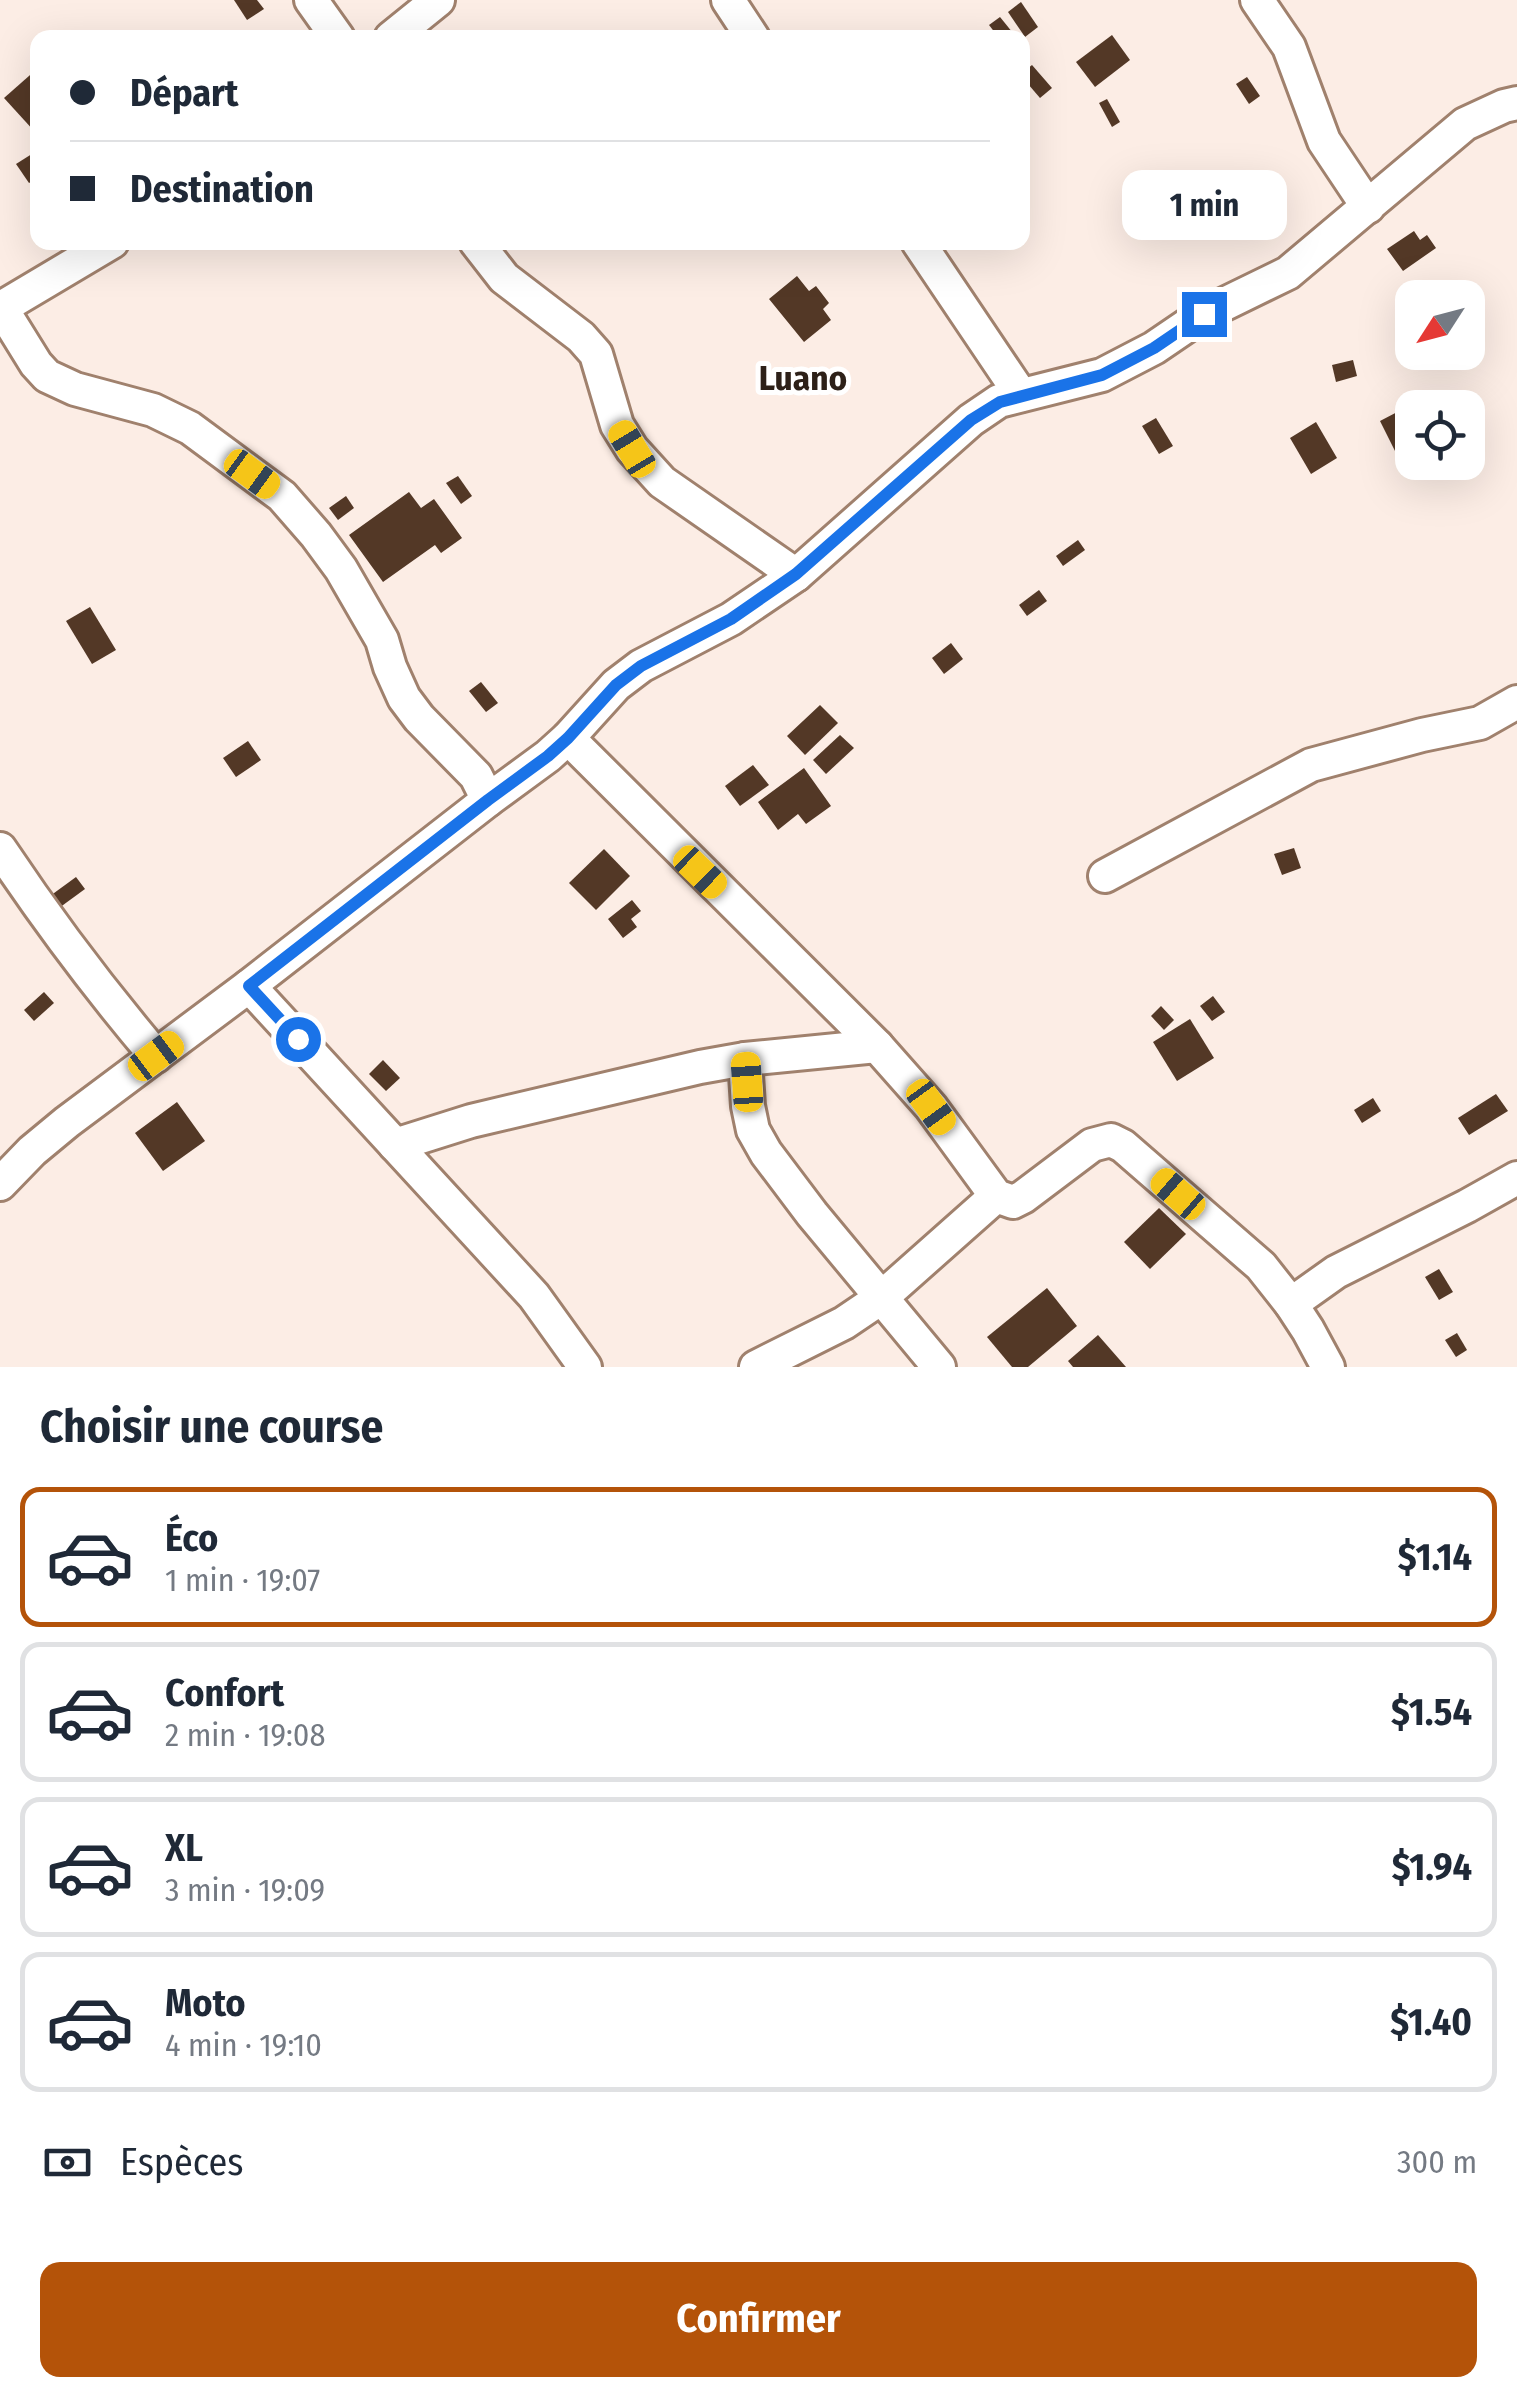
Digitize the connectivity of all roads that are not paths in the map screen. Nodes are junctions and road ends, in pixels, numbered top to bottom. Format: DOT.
graph roads {
  1 [pos="312,0"];
  2 [pos="438,0"];
  3 [pos="728,0"];
  4 [pos="1257,0"];
  5 [pos="333,30"];
  6 [pos="401,30"];
  7 [pos="748,30"];
  8 [pos="1517,103"];
  9 [pos="1368,207"];
  10 [pos="98,250"];
  11 [pos="482,250"];
  12 [pos="923,250"];
  13 [pos="1,307"];
  14 [pos="1022,395"];
  15 [pos="796,574"];
  16 [pos="1517,702"];
  17 [pos="568,738"];
  18 [pos="488,800"];
  19 [pos="0,849"];
  20 [pos="1104,876"];
  21 [pos="249,986"];
  22 [pos="877,1046"];
  23 [pos="156,1056"];
  24 [pos="746,1059"];
  25 [pos="395,1145"];
  26 [pos="1517,1178"];
  27 [pos="0,1184"];
  28 [pos="996,1196"];
  29 [pos="881,1298"];
  30 [pos="1291,1304"];
  31 [pos="585,1367"];
  32 [pos="756,1367"];
  33 [pos="940,1367"];
  34 [pos="1328,1367"];
  1 -- 5 [label="street"];
  2 -- 6 [label="street"];
  3 -- 7 [label="street"];
  4 -- 9 [label="street"];
  8 -- 9 [label="street"];
  9 -- 14 [label="street"];
  10 -- 13 [label="street"];
  11 -- 15 [label="street"];
  12 -- 14 [label="street"];
  13 -- 18 [label="street"];
  14 -- 15 [label="street"];
  15 -- 17 [label="street"];
  16 -- 20 [label="street"];
  17 -- 18 [label="street"];
  17 -- 22 [label="street"];
  18 -- 21 [label="street"];
  19 -- 23 [label="street"];
  21 -- 23 [label="street"];
  21 -- 25 [label="street"];
  22 -- 24 [label="street"];
  22 -- 28 [label="street"];
  23 -- 27 [label="street"];
  24 -- 25 [label="street"];
  24 -- 29 [label="street"];
  25 -- 31 [label="street"];
  26 -- 30 [label="street"];
  28 -- 29 [label="street"];
  28 -- 30 [label="street"];
  29 -- 32 [label="street"];
  29 -- 33 [label="street"];
  30 -- 34 [label="street"];
}
